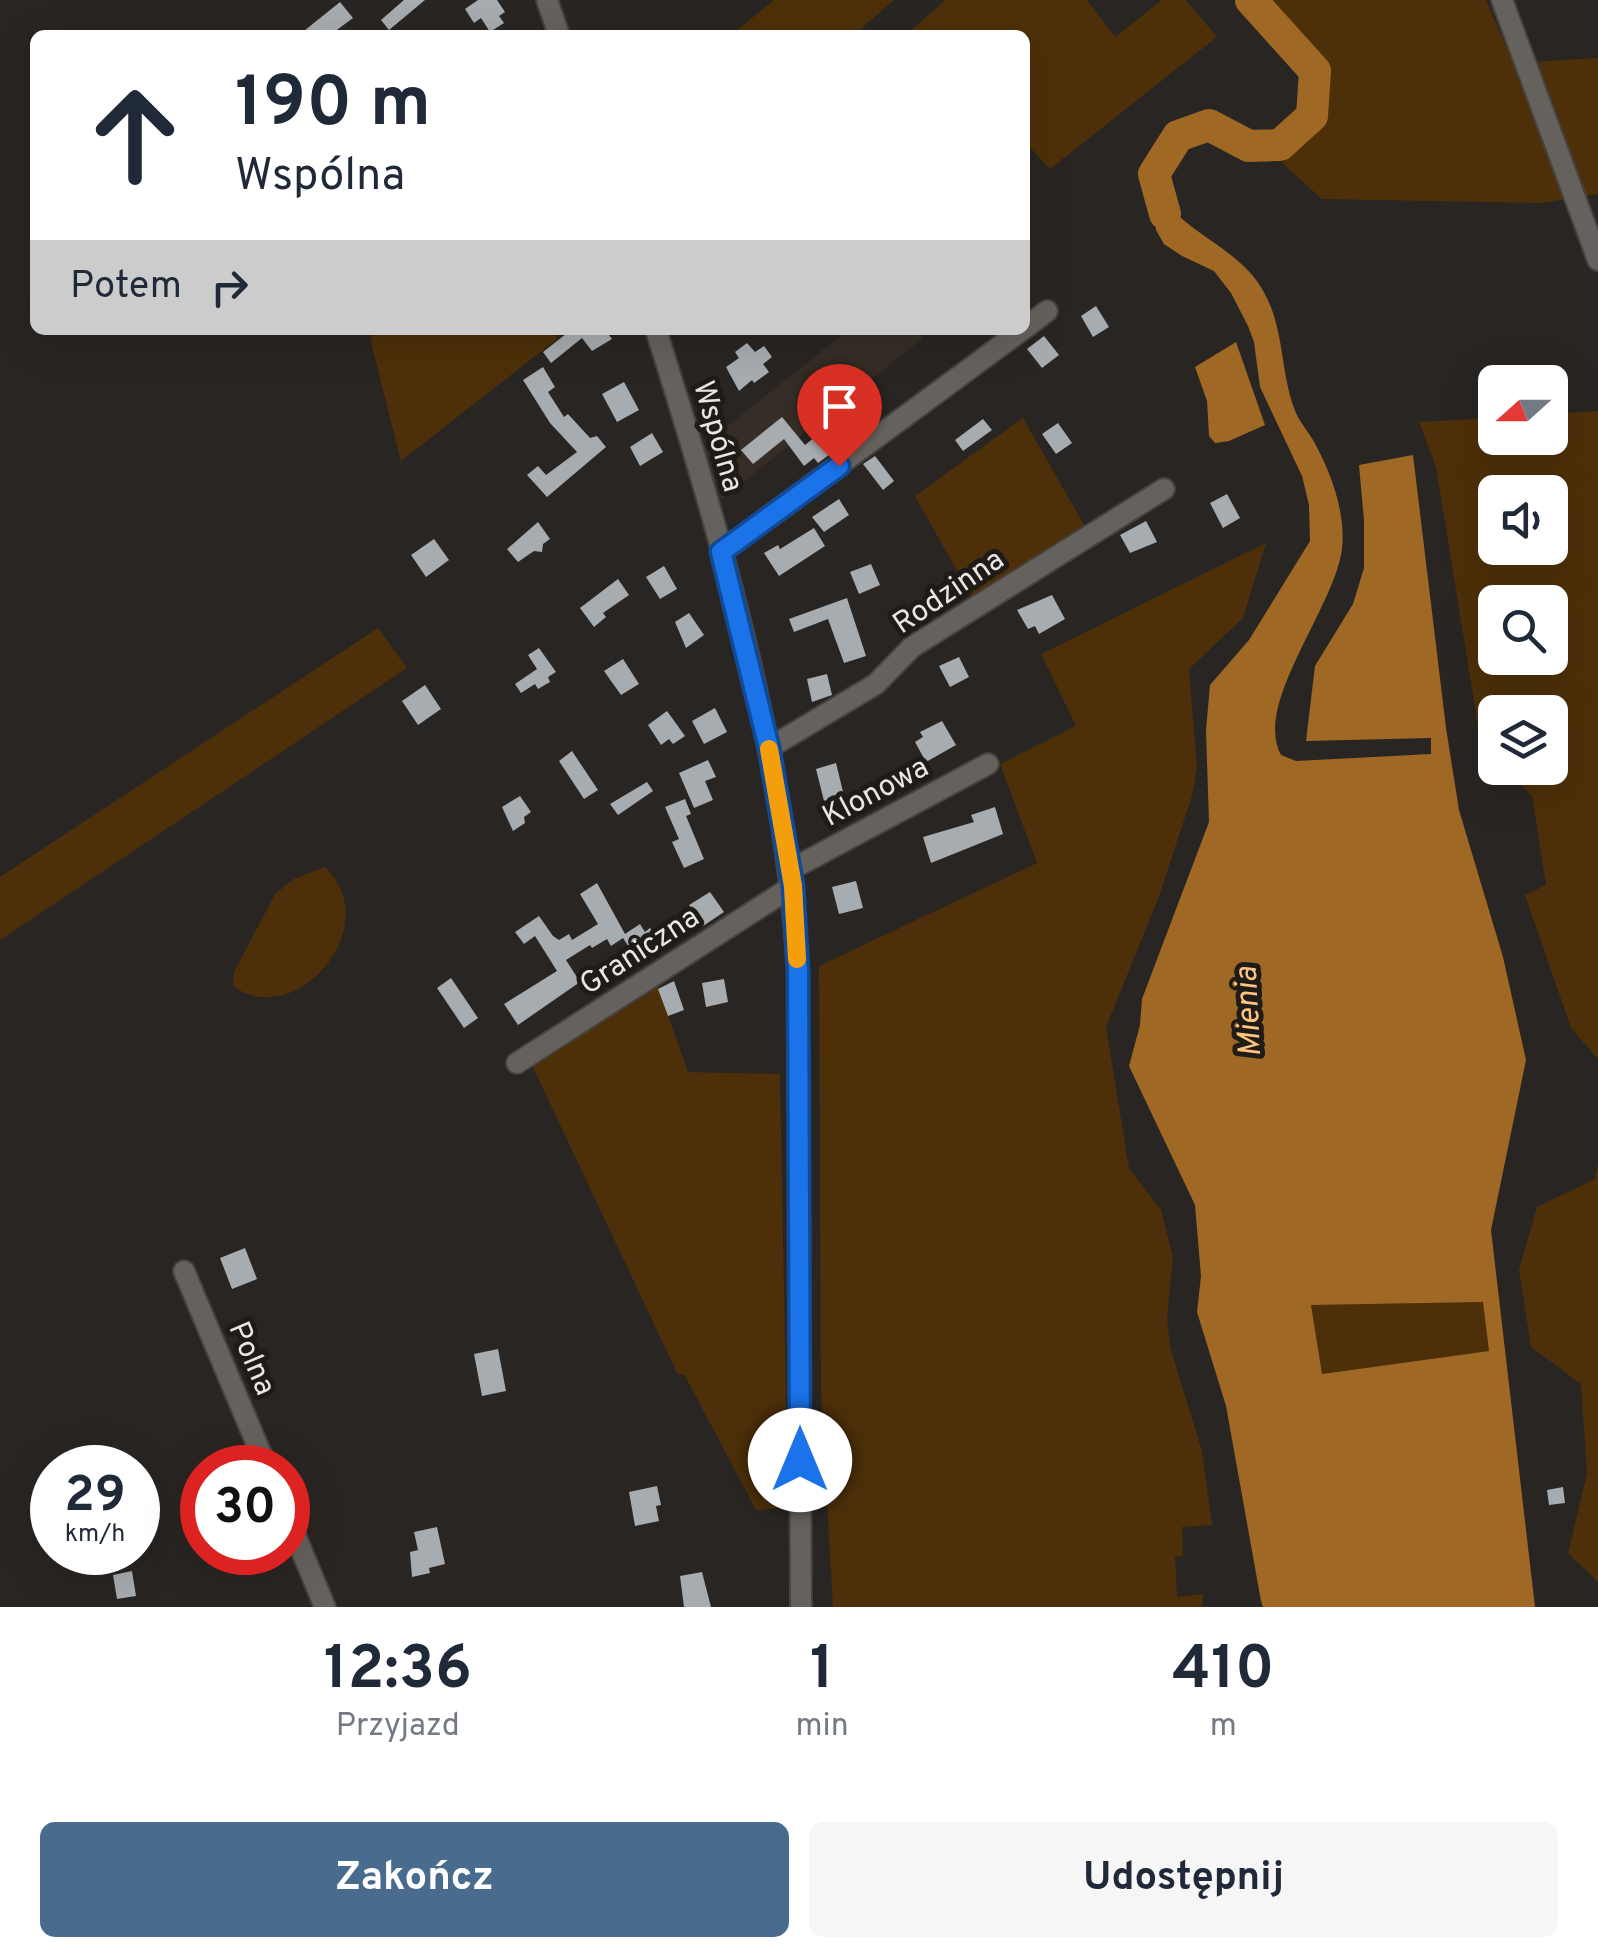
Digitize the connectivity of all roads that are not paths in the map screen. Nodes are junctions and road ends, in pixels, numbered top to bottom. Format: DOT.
graph roads {
  1 [pos="547,0"];
  2 [pos="1502,0"];
  3 [pos="557,30"];
  4 [pos="1598,260"];
  5 [pos="1047,311"];
  6 [pos="1030,324"];
  7 [pos="657,335"];
  8 [pos="1016,335"];
  9 [pos="1164,488"];
  10 [pos="721,552"];
  11 [pos="769,748"];
  12 [pos="988,764"];
  13 [pos="792,878"];
  14 [pos="517,1063"];
  15 [pos="184,1271"];
  16 [pos="256,1445"];
  17 [pos="310,1572"];
  18 [pos="324,1607"];
  19 [pos="801,1607"];
  1 -- 3 [label="street"];
  2 -- 4 [label="street"];
  5 -- 6 [label="street"];
  7 -- 10 [label="street, Wspólna"];
  8 -- 10 [label="street"];
  9 -- 11 [label="street, Rodzinna"];
  10 -- 11 [label="street, Wspólna"];
  11 -- 13 [label="street, Wspólna"];
  12 -- 13 [label="street, Klonowa"];
  13 -- 14 [label="street, Graniczna"];
  13 -- 19 [label="street, Wspólna"];
  15 -- 16 [label="street, Polna"];
  17 -- 18 [label="street"];
}
